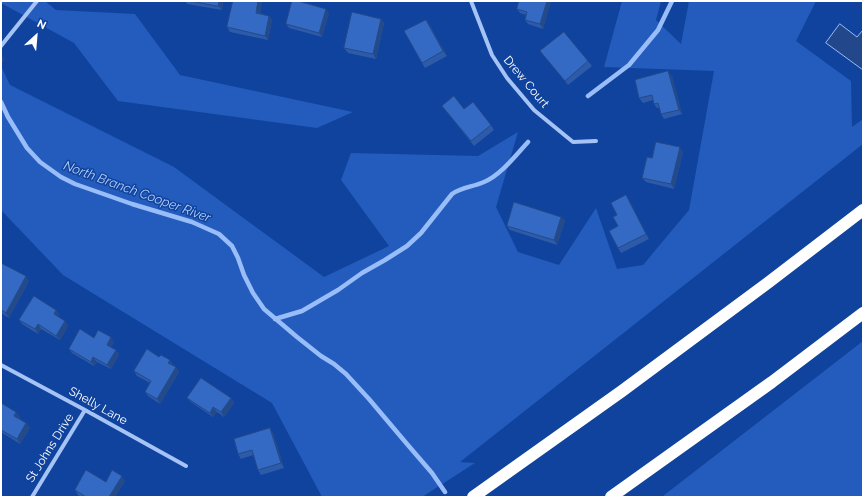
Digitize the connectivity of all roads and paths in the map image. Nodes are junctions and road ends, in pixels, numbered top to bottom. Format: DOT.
graph roads {
  1 [pos="38,1"];
  2 [pos="471,1"];
  3 [pos="1,46"];
  4 [pos="596,141"];
  5 [pos="863,210"];
  6 [pos="863,313"];
  7 [pos="1,365"];
  8 [pos="85,410"];
  9 [pos="186,466"];
  10 [pos="32,497"];
  11 [pos="473,497"];
  12 [pos="611,497"];
  1 -- 3 [label="street"];
  2 -- 4 [label="street, Drew Court"];
  5 -- 11 [label="highway"];
  6 -- 12 [label="highway"];
  7 -- 8 [label="street, Shelly Lane"];
  8 -- 9 [label="street, Shelly Lane"];
  8 -- 10 [label="street, St Johns Drive"];
}
